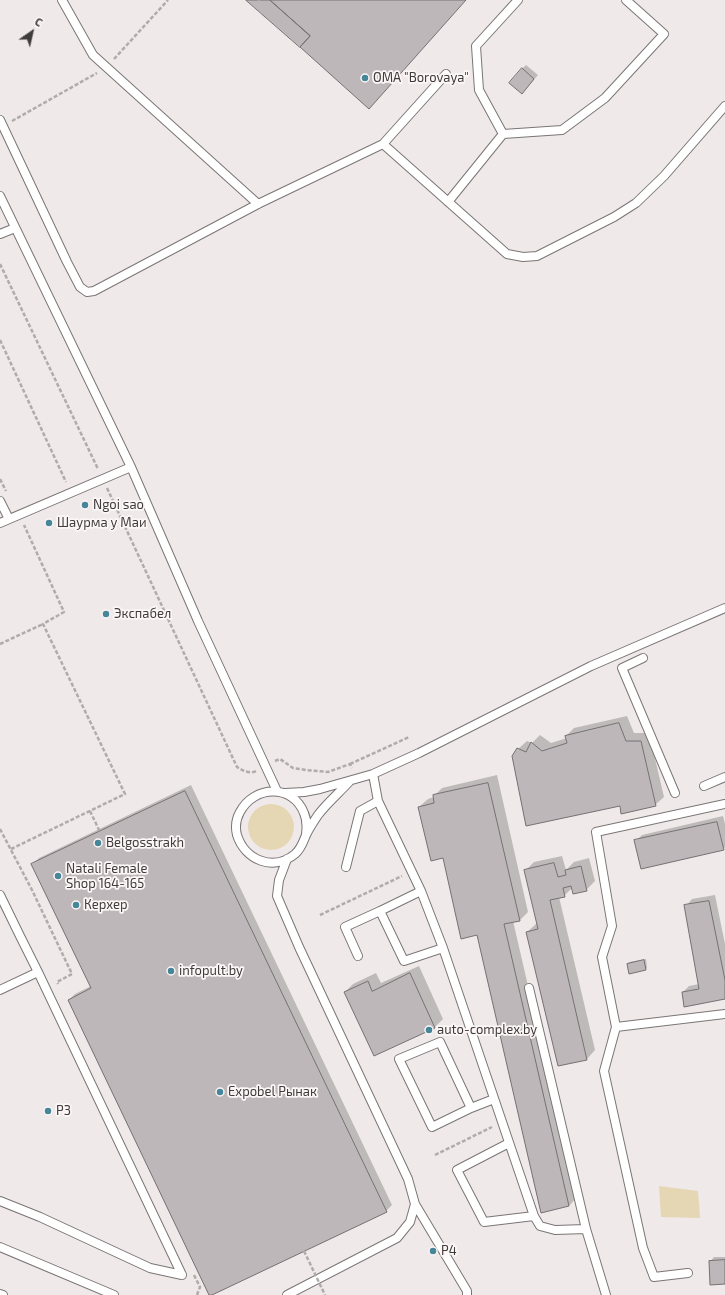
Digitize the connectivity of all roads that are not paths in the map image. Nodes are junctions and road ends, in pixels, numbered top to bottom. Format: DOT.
graph roads {
  1 [pos="62,0"];
  2 [pos="518,0"];
  3 [pos="626,0"];
  4 [pos="446,74"];
  5 [pos="725,106"];
  6 [pos="0,120"];
  7 [pos="503,134"];
  8 [pos="384,144"];
  9 [pos="0,196"];
  10 [pos="448,202"];
  11 [pos="258,204"];
  12 [pos="15,228"];
  13 [pos="0,234"];
  14 [pos="131,467"];
  15 [pos="0,501"];
  16 [pos="9,519"];
  17 [pos="0,523"];
  18 [pos="725,608"];
  19 [pos="643,658"];
  20 [pos="373,774"];
  21 [pos="725,777"];
  22 [pos="354,780"];
  23 [pos="704,786"];
  24 [pos="281,792"];
  25 [pos="676,793"];
  26 [pos="378,801"];
  27 [pos="725,804"];
  28 [pos="306,834"];
  29 [pos="287,859"];
  30 [pos="346,868"];
  31 [pos="421,891"];
  32 [pos="0,895"];
  33 [pos="380,911"];
  34 [pos="443,948"];
  35 [pos="358,956"];
  36 [pos="38,972"];
  37 [pos="529,988"];
  38 [pos="0,990"];
  39 [pos="725,1014"];
  40 [pos="616,1027"];
  41 [pos="494,1099"];
  42 [pos="471,1108"];
  43 [pos="509,1143"];
  44 [pos="0,1201"];
  45 [pos="415,1204"];
  46 [pos="534,1216"];
  47 [pos="586,1229"];
  48 [pos="0,1247"];
  49 [pos="688,1273"];
  50 [pos="0,1294"];
  51 [pos="3,1295"];
  52 [pos="114,1295"];
  53 [pos="287,1295"];
  54 [pos="467,1295"];
  55 [pos="606,1295"];
  1 -- 11 [label="lane"];
  2 -- 7 [label="lane"];
  3 -- 7 [label="lane"];
  4 -- 8 [label="lane"];
  5 -- 10 [label="lane"];
  6 -- 11 [label="lane"];
  7 -- 10 [label="lane"];
  8 -- 10 [label="lane"];
  8 -- 11 [label="lane"];
  9 -- 12 [label="lane"];
  12 -- 13 [label="lane"];
  12 -- 14 [label="lane"];
  14 -- 16 [label="lane"];
  14 -- 24 [label="lane"];
  15 -- 16 [label="lane"];
  16 -- 17 [label="lane"];
  18 -- 20 [label="lane"];
  19 -- 25 [label="lane"];
  20 -- 22 [label="lane"];
  20 -- 26 [label="lane"];
  21 -- 23 [label="lane"];
  22 -- 24 [label="lane"];
  22 -- 28 [label="lane"];
  24 -- 28 [label="lane"];
  24 -- 29 [label="lane"];
  26 -- 30 [label="lane"];
  26 -- 31 [label="lane"];
  27 -- 40 [label="lane"];
  28 -- 29 [label="lane"];
  29 -- 45 [label="lane"];
  31 -- 33 [label="lane"];
  31 -- 34 [label="lane"];
  32 -- 36 [label="lane"];
  33 -- 34 [label="lane"];
  33 -- 35 [label="lane"];
  34 -- 41 [label="lane"];
  36 -- 38 [label="lane"];
  36 -- 44 [label="lane"];
  37 -- 47 [label="lane"];
  39 -- 40 [label="lane"];
  40 -- 49 [label="lane"];
  41 -- 42 [label="lane"];
  41 -- 43 [label="lane"];
  42 -- 42 [label="lane"];
  43 -- 46 [label="lane"];
  43 -- 46 [label="lane"];
  45 -- 53 [label="lane"];
  45 -- 54 [label="lane"];
  46 -- 47 [label="lane"];
  47 -- 55 [label="lane"];
  48 -- 52 [label="lane"];
  50 -- 51 [label="lane"];
}
